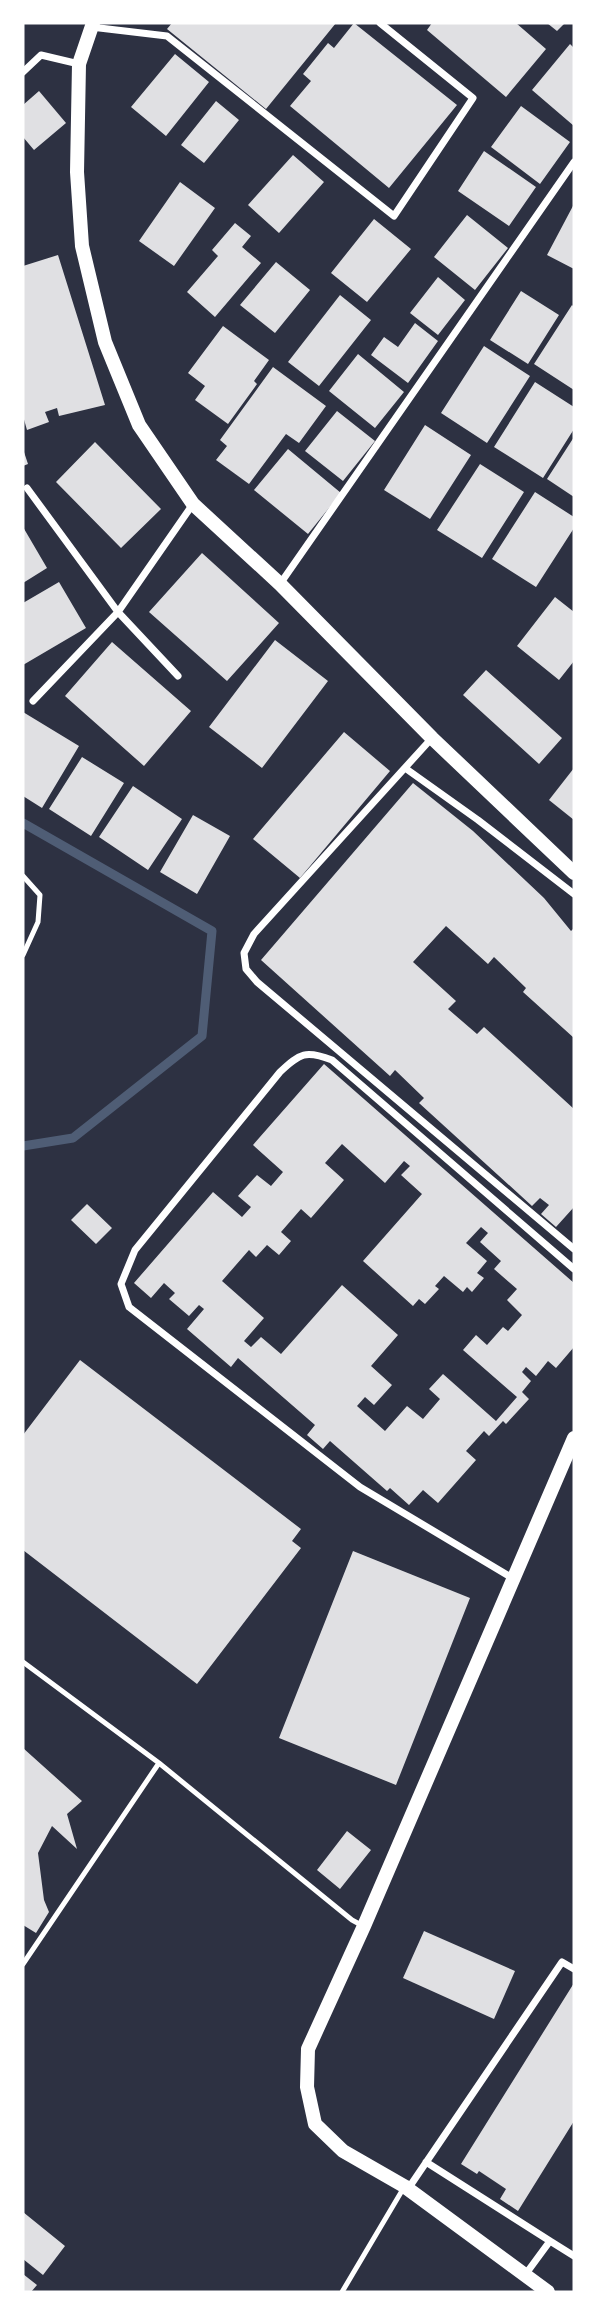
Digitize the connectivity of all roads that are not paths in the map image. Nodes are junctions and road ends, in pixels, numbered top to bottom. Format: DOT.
graph roads {
  1 [pos="380,23"];
  2 [pos="92,25"];
  3 [pos="79,64"];
  4 [pos="23,72"];
  5 [pos="574,162"];
  6 [pos="27,488"];
  7 [pos="193,504"];
  8 [pos="280,584"];
  9 [pos="117,612"];
  10 [pos="178,676"];
  11 [pos="33,701"];
  12 [pos="432,738"];
  13 [pos="405,768"];
  14 [pos="574,873"];
  15 [pos="23,876"];
  16 [pos="574,894"];
  17 [pos="23,955"];
  18 [pos="574,1248"];
  19 [pos="574,1269"];
  20 [pos="573,1446"];
  21 [pos="514,1579"];
  22 [pos="23,1662"];
  23 [pos="159,1763"];
  24 [pos="364,1926"];
  25 [pos="23,1964"];
  26 [pos="574,1969"];
  27 [pos="426,2162"];
  28 [pos="406,2187"];
  29 [pos="550,2241"];
  30 [pos="574,2256"];
  31 [pos="525,2275"];
  32 [pos="342,2292"];
  33 [pos="548,2292"];
  1 -- 2 [label="street"];
  2 -- 3 [label="main road"];
  3 -- 4 [label="street"];
  3 -- 7 [label="main road"];
  5 -- 8 [label="street"];
  6 -- 9 [label="street"];
  7 -- 8 [label="main road"];
  7 -- 9 [label="street"];
  8 -- 12 [label="main road"];
  9 -- 10 [label="street"];
  9 -- 11 [label="street"];
  12 -- 13 [label="street"];
  12 -- 14 [label="main road"];
  13 -- 16 [label="street"];
  13 -- 18 [label="street"];
  15 -- 17 [label="lane"];
  19 -- 21 [label="street"];
  20 -- 21 [label="main road"];
  21 -- 24 [label="main road"];
  22 -- 23 [label="lane"];
  23 -- 24 [label="lane"];
  23 -- 25 [label="lane"];
  24 -- 28 [label="main road"];
  26 -- 27 [label="street"];
  27 -- 28 [label="street"];
  27 -- 29 [label="street"];
  28 -- 31 [label="main road"];
  28 -- 32 [label="lane"];
  29 -- 30 [label="street"];
  29 -- 31 [label="street"];
  31 -- 33 [label="main road"];
}
